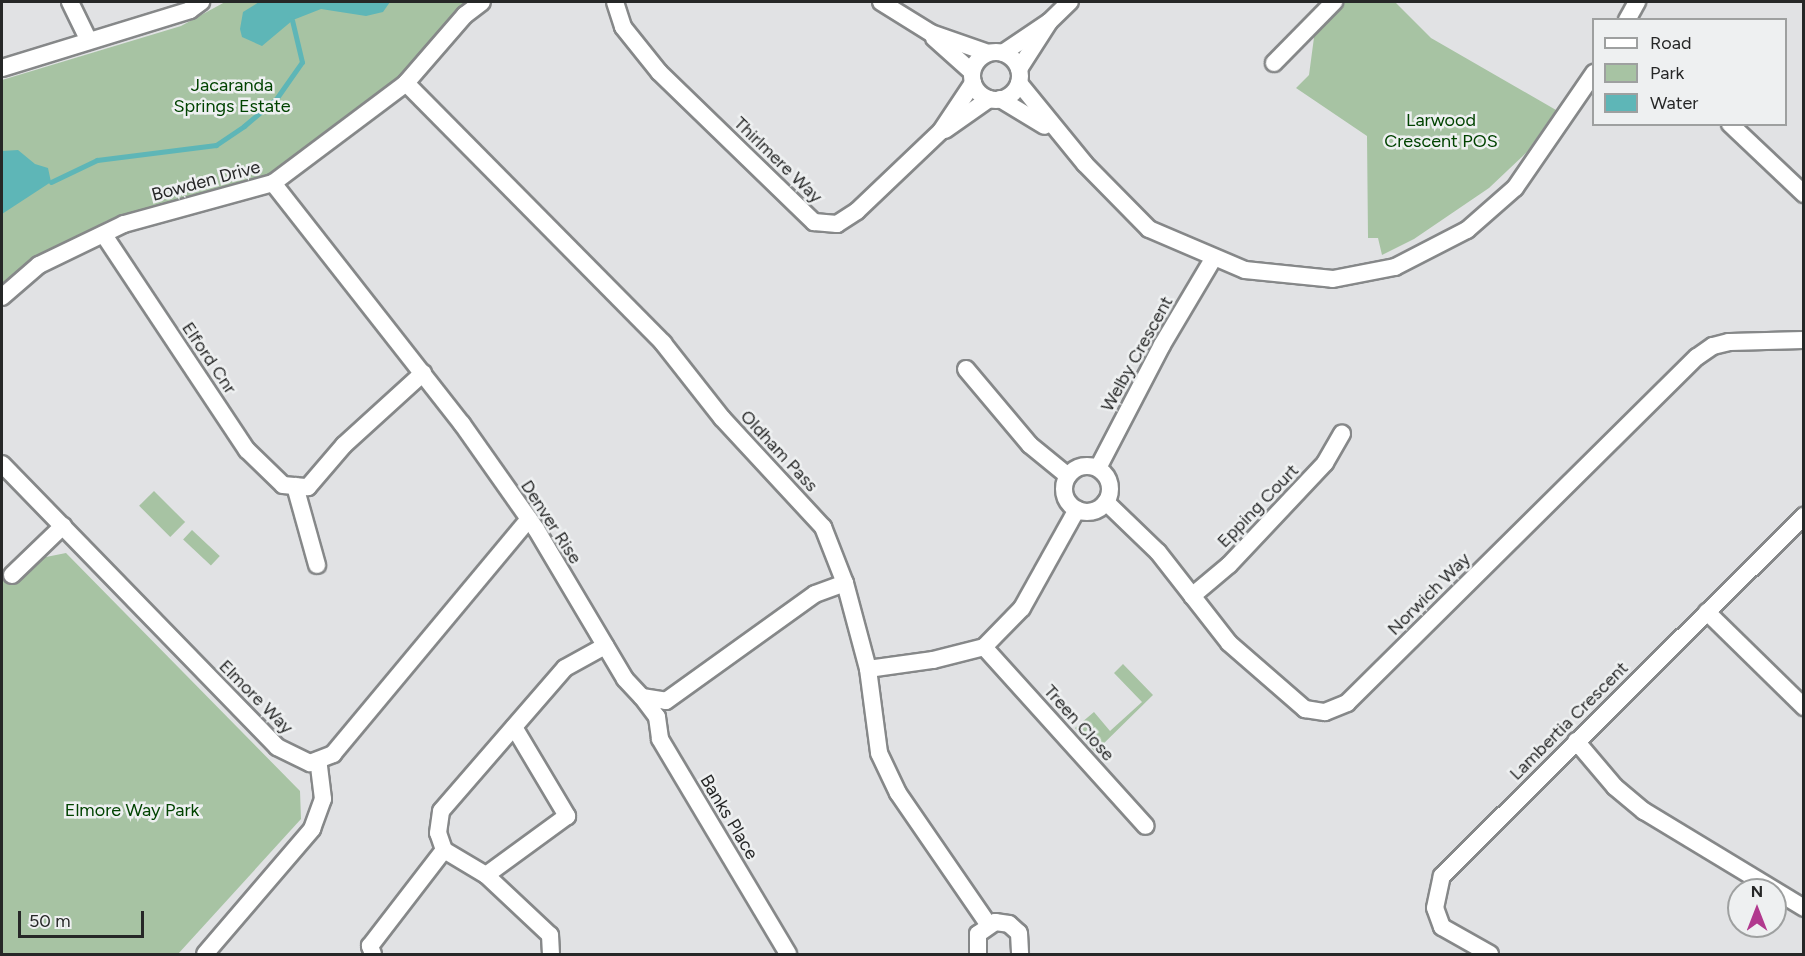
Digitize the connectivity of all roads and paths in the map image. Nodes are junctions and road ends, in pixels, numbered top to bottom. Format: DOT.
graph roads {
  1 [pos="70,2"];
  2 [pos="201,2"];
  3 [pos="482,2"];
  4 [pos="615,2"];
  5 [pos="881,2"];
  6 [pos="1070,2"];
  7 [pos="1335,2"];
  8 [pos="1637,2"];
  9 [pos="1628,18"];
  10 [pos="1049,22"];
  11 [pos="931,33"];
  12 [pos="89,41"];
  13 [pos="995,53"];
  14 [pos="1274,63"];
  15 [pos="2,68"];
  16 [pos="1592,74"];
  17 [pos="1019,76"];
  18 [pos="973,78"];
  19 [pos="405,83"];
  20 [pos="994,99"];
  21 [pos="1732,126"];
  22 [pos="1052,127"];
  23 [pos="941,131"];
  24 [pos="273,183"];
  25 [pos="1803,194"];
  26 [pos="104,235"];
  27 [pos="1213,259"];
  28 [pos="2,297"];
  29 [pos="1803,340"];
  30 [pos="966,369"];
  31 [pos="423,373"];
  32 [pos="1342,434"];
  33 [pos="2,464"];
  34 [pos="1098,468"];
  35 [pos="1068,476"];
  36 [pos="295,486"];
  37 [pos="1106,502"];
  38 [pos="1077,509"];
  39 [pos="1803,516"];
  40 [pos="529,519"];
  41 [pos="63,526"];
  42 [pos="317,565"];
  43 [pos="12,575"];
  44 [pos="845,583"];
  45 [pos="1192,596"];
  46 [pos="1707,612"];
  47 [pos="605,646"];
  48 [pos="984,647"];
  49 [pos="868,669"];
  50 [pos="642,697"];
  51 [pos="1803,707"];
  52 [pos="514,727"];
  53 [pos="1576,741"];
  54 [pos="318,760"];
  55 [pos="1146,826"];
  56 [pos="444,850"];
  57 [pos="486,875"];
  58 [pos="1803,908"];
  59 [pos="988,924"];
  60 [pos="205,954"];
  61 [pos="373,954"];
  62 [pos="551,954"];
  63 [pos="788,954"];
  64 [pos="978,954"];
  65 [pos="1021,954"];
  66 [pos="1490,954"];
  1 -- 12 [label="street"];
  2 -- 12 [label="street"];
  3 -- 19 [label="street, Bowden Drive"];
  4 -- 23 [label="street, Thirlmere Way"];
  5 -- 11 [label="street"];
  6 -- 10 [label="street"];
  7 -- 14 [label="street"];
  8 -- 9 [label="street"];
  10 -- 13 [label="street"];
  10 -- 17 [label="street"];
  11 -- 13 [label="street"];
  11 -- 18 [label="street"];
  12 -- 15 [label="street"];
  13 -- 17 [label="street"];
  13 -- 18 [label="street"];
  16 -- 27 [label="street"];
  17 -- 20 [label="street"];
  17 -- 22 [label="street"];
  18 -- 20 [label="street"];
  18 -- 23 [label="street, Thirlmere Way"];
  19 -- 24 [label="street, Bowden Drive"];
  19 -- 44 [label="street, Oldham Pass"];
  20 -- 22 [label="street"];
  20 -- 23 [label="street, Thirlmere Way"];
  21 -- 25 [label="street"];
  22 -- 27 [label="street"];
  24 -- 26 [label="street, Bowden Drive"];
  24 -- 31 [label="street, Denver Rise"];
  26 -- 28 [label="street, Bowden Drive"];
  26 -- 36 [label="street, Elford Cnr"];
  27 -- 34 [label="street, Welby Crescent"];
  29 -- 45 [label="street, Norwich Way"];
  30 -- 35 [label="street"];
  31 -- 36 [label="street"];
  31 -- 40 [label="street, Denver Rise"];
  32 -- 45 [label="street, Epping Court"];
  33 -- 41 [label="street, Elmore Way"];
  34 -- 35 [label="street"];
  34 -- 37 [label="street"];
  35 -- 38 [label="street"];
  36 -- 42 [label="street"];
  37 -- 38 [label="street"];
  37 -- 45 [label="street, Norwich Way"];
  38 -- 48 [label="street"];
  39 -- 46 [label="street, Lambertia Crescent"];
  40 -- 47 [label="street, Denver Rise"];
  40 -- 54 [label="street"];
  41 -- 43 [label="street"];
  41 -- 54 [label="street, Elmore Way"];
  44 -- 49 [label="street, Oldham Pass"];
  44 -- 50 [label="street"];
  46 -- 51 [label="street"];
  46 -- 53 [label="street, Lambertia Crescent"];
  47 -- 50 [label="street, Denver Rise"];
  47 -- 52 [label="street"];
  48 -- 49 [label="street"];
  48 -- 55 [label="street, Treen Close"];
  49 -- 59 [label="street, Oldham Pass"];
  50 -- 63 [label="street, Banks Place"];
  52 -- 56 [label="street"];
  52 -- 57 [label="street"];
  53 -- 58 [label="street"];
  53 -- 66 [label="street, Lambertia Crescent"];
  54 -- 60 [label="street"];
  56 -- 57 [label="street"];
  56 -- 61 [label="street"];
  57 -- 62 [label="street"];
  59 -- 64 [label="street"];
  59 -- 65 [label="street"];
}
